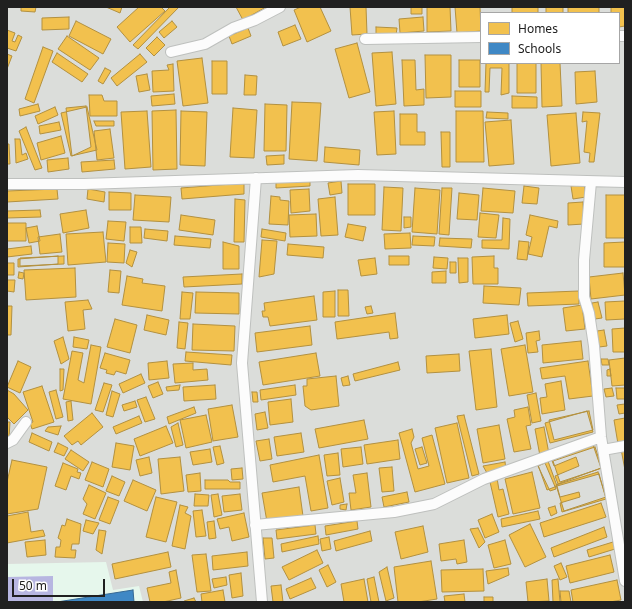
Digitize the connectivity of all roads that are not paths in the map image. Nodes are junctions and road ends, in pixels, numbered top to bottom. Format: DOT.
graph roads {
  1 [pos="280,7"];
  2 [pos="480,37"];
  3 [pos="365,39"];
  4 [pos="171,52"];
  5 [pos="256,178"];
  6 [pos="591,182"];
  7 [pos="625,182"];
  8 [pos="7,184"];
  9 [pos="26,422"];
  10 [pos="601,437"];
  11 [pos="7,443"];
  12 [pos="625,446"];
  13 [pos="604,450"];
  14 [pos="255,525"];
  15 [pos="625,581"];
  16 [pos="262,602"];
  1 -- 4 [label="street"];
  2 -- 3 [label="street"];
  5 -- 6 [label="street"];
  5 -- 8 [label="street"];
  5 -- 14 [label="street"];
  6 -- 7 [label="street"];
  6 -- 10 [label="street"];
  9 -- 11 [label="street"];
  10 -- 13 [label="street"];
  10 -- 14 [label="street"];
  12 -- 13 [label="street"];
  13 -- 15 [label="street"];
  14 -- 16 [label="street"];
}
